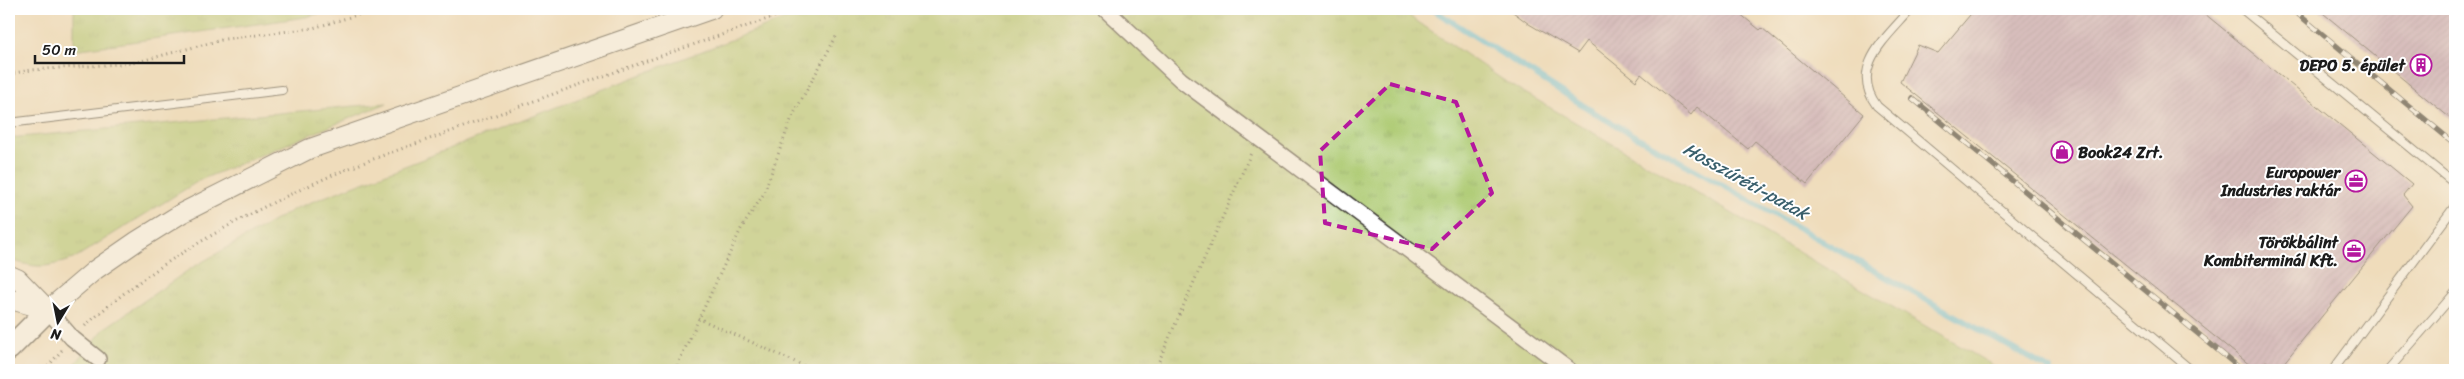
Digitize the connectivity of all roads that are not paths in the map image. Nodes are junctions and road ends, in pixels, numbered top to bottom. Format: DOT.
graph roads {
  1 [pos="712,9"];
  2 [pos="1104,9"];
  3 [pos="1911,9"];
  4 [pos="2242,9"];
  5 [pos="282,90"];
  6 [pos="9,123"];
  7 [pos="2455,184"];
  8 [pos="2455,206"];
  9 [pos="9,275"];
  10 [pos="2455,293"];
  11 [pos="9,299"];
  12 [pos="48,310"];
  13 [pos="9,349"];
  14 [pos="98,359"];
  15 [pos="1569,370"];
  16 [pos="2191,370"];
  17 [pos="2334,370"];
  18 [pos="2388,370"];
  1 -- 12 [label="street"];
  2 -- 15 [label="street"];
  3 -- 16 [label="lane"];
  4 -- 7 [label="lane"];
  5 -- 6 [label="lane"];
  8 -- 17 [label="lane"];
  9 -- 12 [label="street"];
  10 -- 18 [label="lane"];
  11 -- 12 [label="street"];
  12 -- 13 [label="main road"];
  12 -- 14 [label="street"];
}
